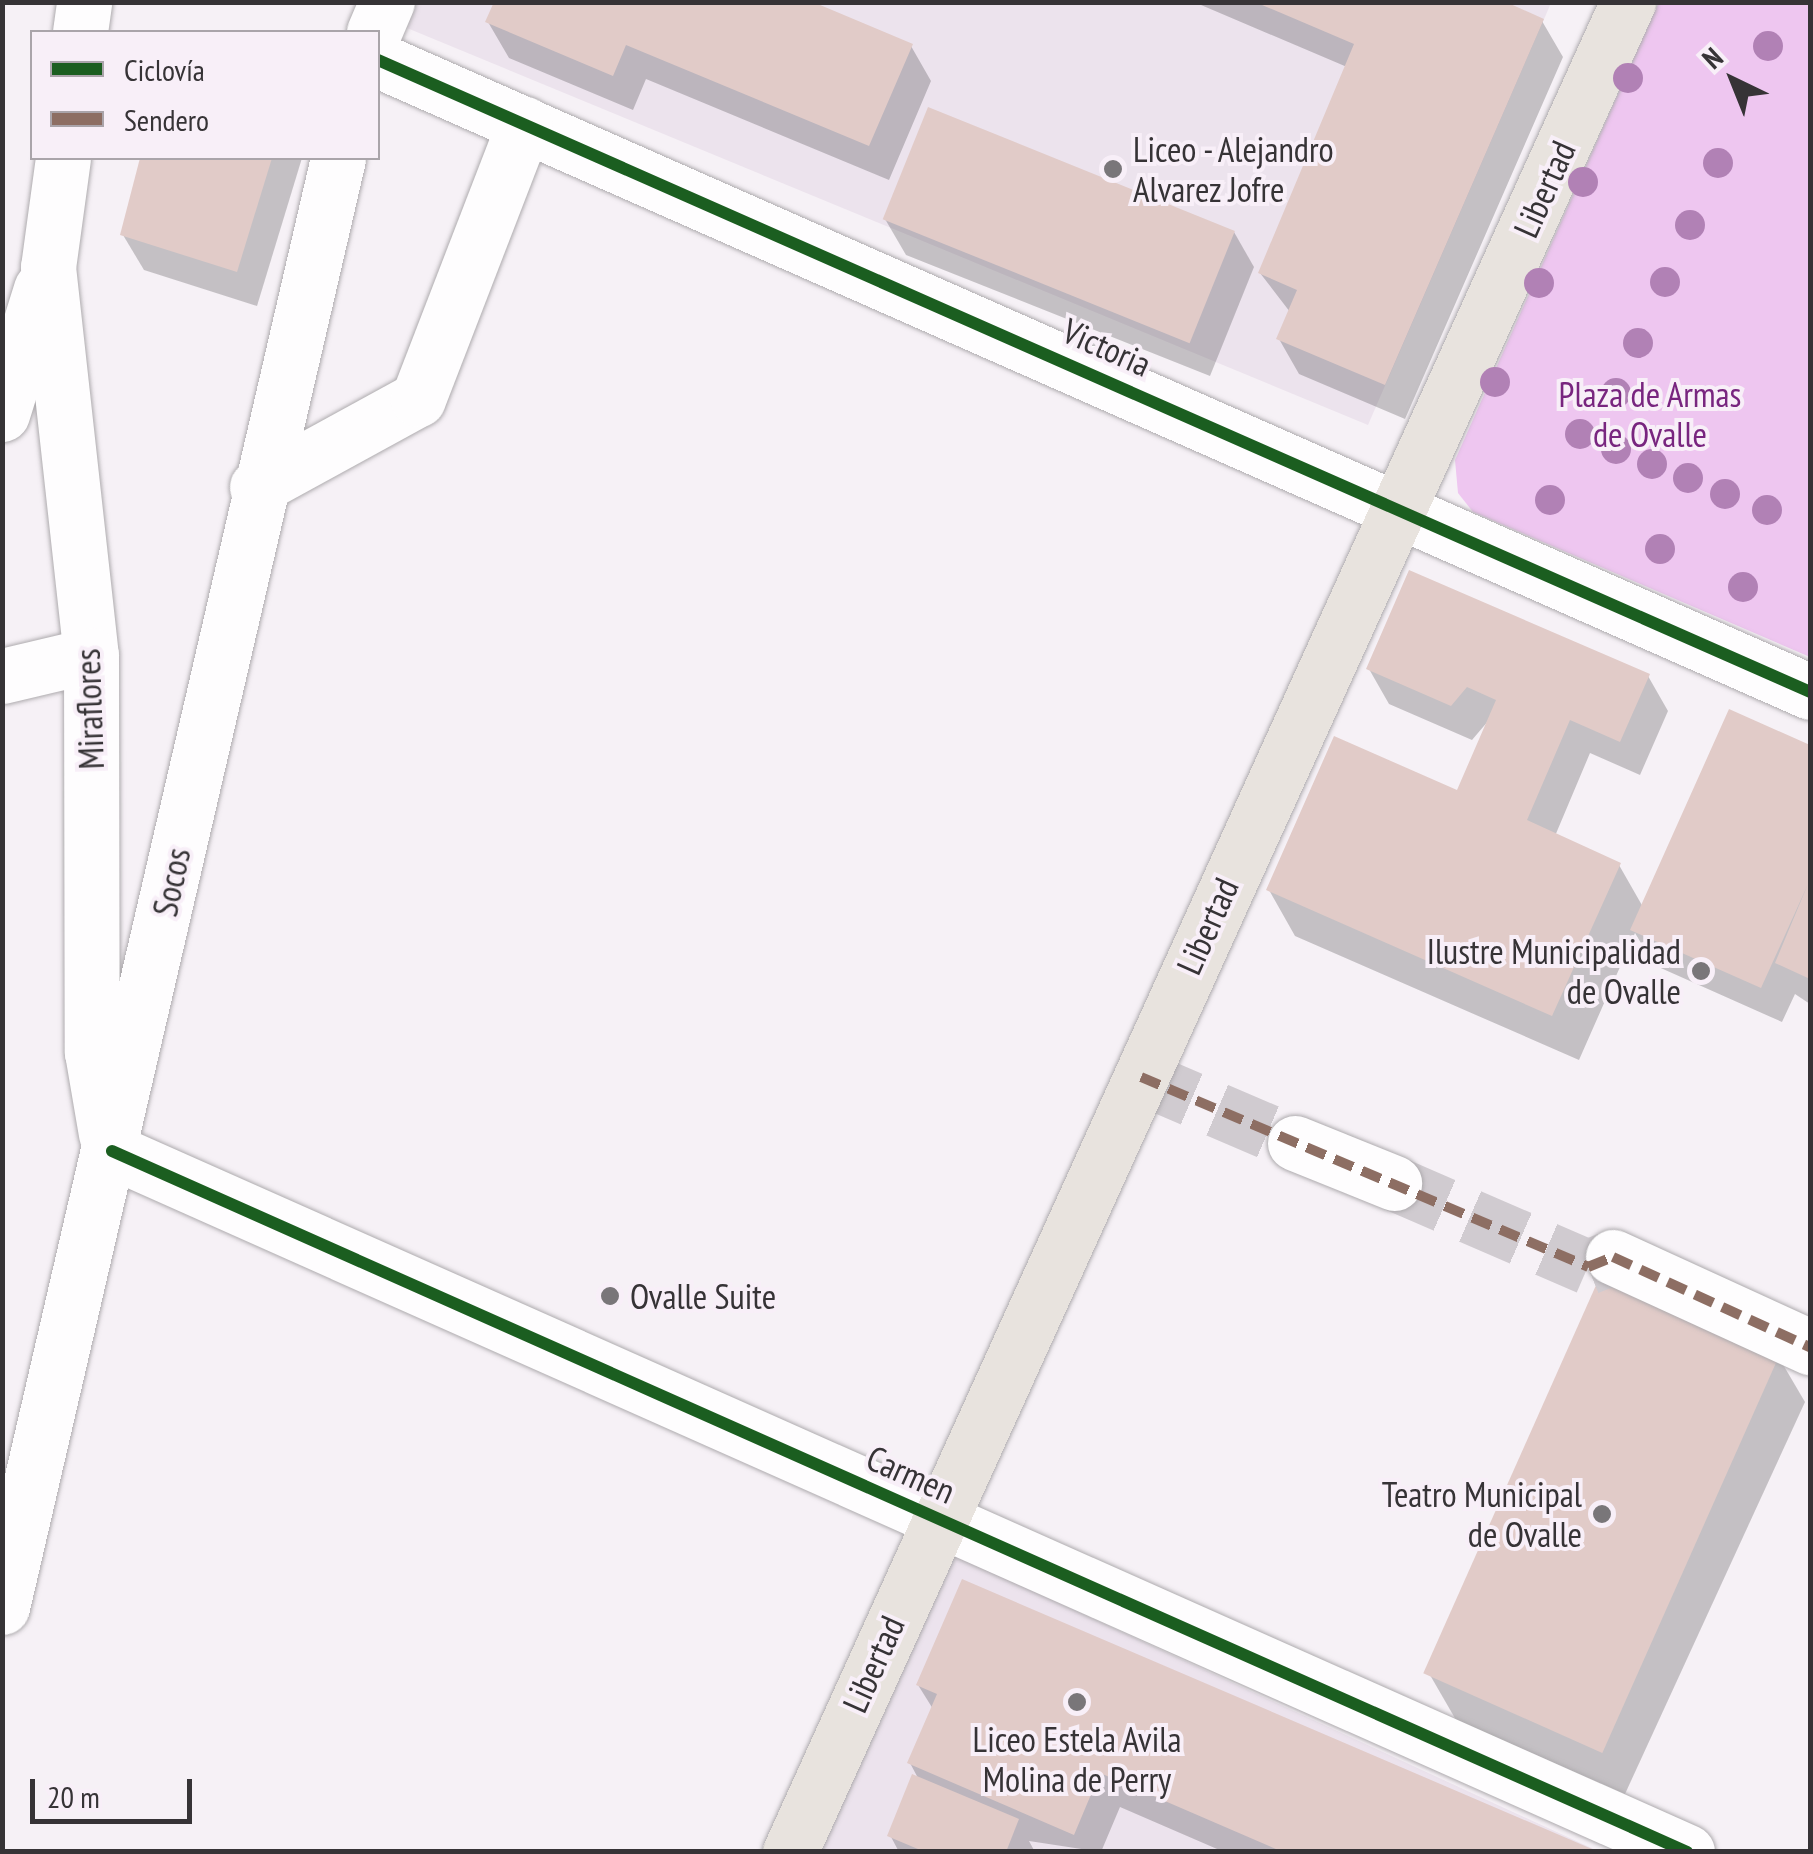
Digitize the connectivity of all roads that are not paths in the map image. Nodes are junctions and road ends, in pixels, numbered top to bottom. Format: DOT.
graph roads {
  1 [pos="84,2"];
  2 [pos="345,2"];
  3 [pos="387,2"];
  4 [pos="1628,2"];
  5 [pos="80,30"];
  6 [pos="354,30"];
  7 [pos="375,30"];
  8 [pos="380,61"];
  9 [pos="524,124"];
  10 [pos="63,160"];
  11 [pos="338,160"];
  12 [pos="48,267"];
  13 [pos="2,414"];
  14 [pos="258,487"];
  15 [pos="1400,508"];
  16 [pos="92,655"];
  17 [pos="2,676"];
  18 [pos="1810,692"];
  19 [pos="1295,1144"];
  20 [pos="112,1151"];
  21 [pos="1394,1183"];
  22 [pos="1612,1257"];
  23 [pos="1810,1346"];
  24 [pos="938,1519"];
  25 [pos="2,1607"];
  26 [pos="790,1852"];
  27 [pos="1687,1852"];
  1 -- 5 [label="street"];
  2 -- 6 [label="street"];
  3 -- 7 [label="street"];
  4 -- 15 [label="main road, Libertad"];
  8 -- 9 [label="street, Victoria"];
  9 -- 14 [label="street"];
  9 -- 15 [label="street, Victoria"];
  10 -- 12 [label="street, Miraflores"];
  11 -- 14 [label="street, Socos"];
  12 -- 13 [label="street, Miraflores"];
  12 -- 16 [label="street, Miraflores"];
  14 -- 20 [label="street, Socos"];
  15 -- 18 [label="street, Victoria"];
  15 -- 24 [label="main road, Libertad"];
  16 -- 17 [label="street"];
  16 -- 20 [label="street, Miraflores"];
  19 -- 21 [label="street"];
  20 -- 24 [label="street, Carmen"];
  20 -- 25 [label="street, Socos"];
  22 -- 23 [label="street"];
  24 -- 26 [label="main road, Libertad"];
  24 -- 27 [label="street, Carmen"];
}
